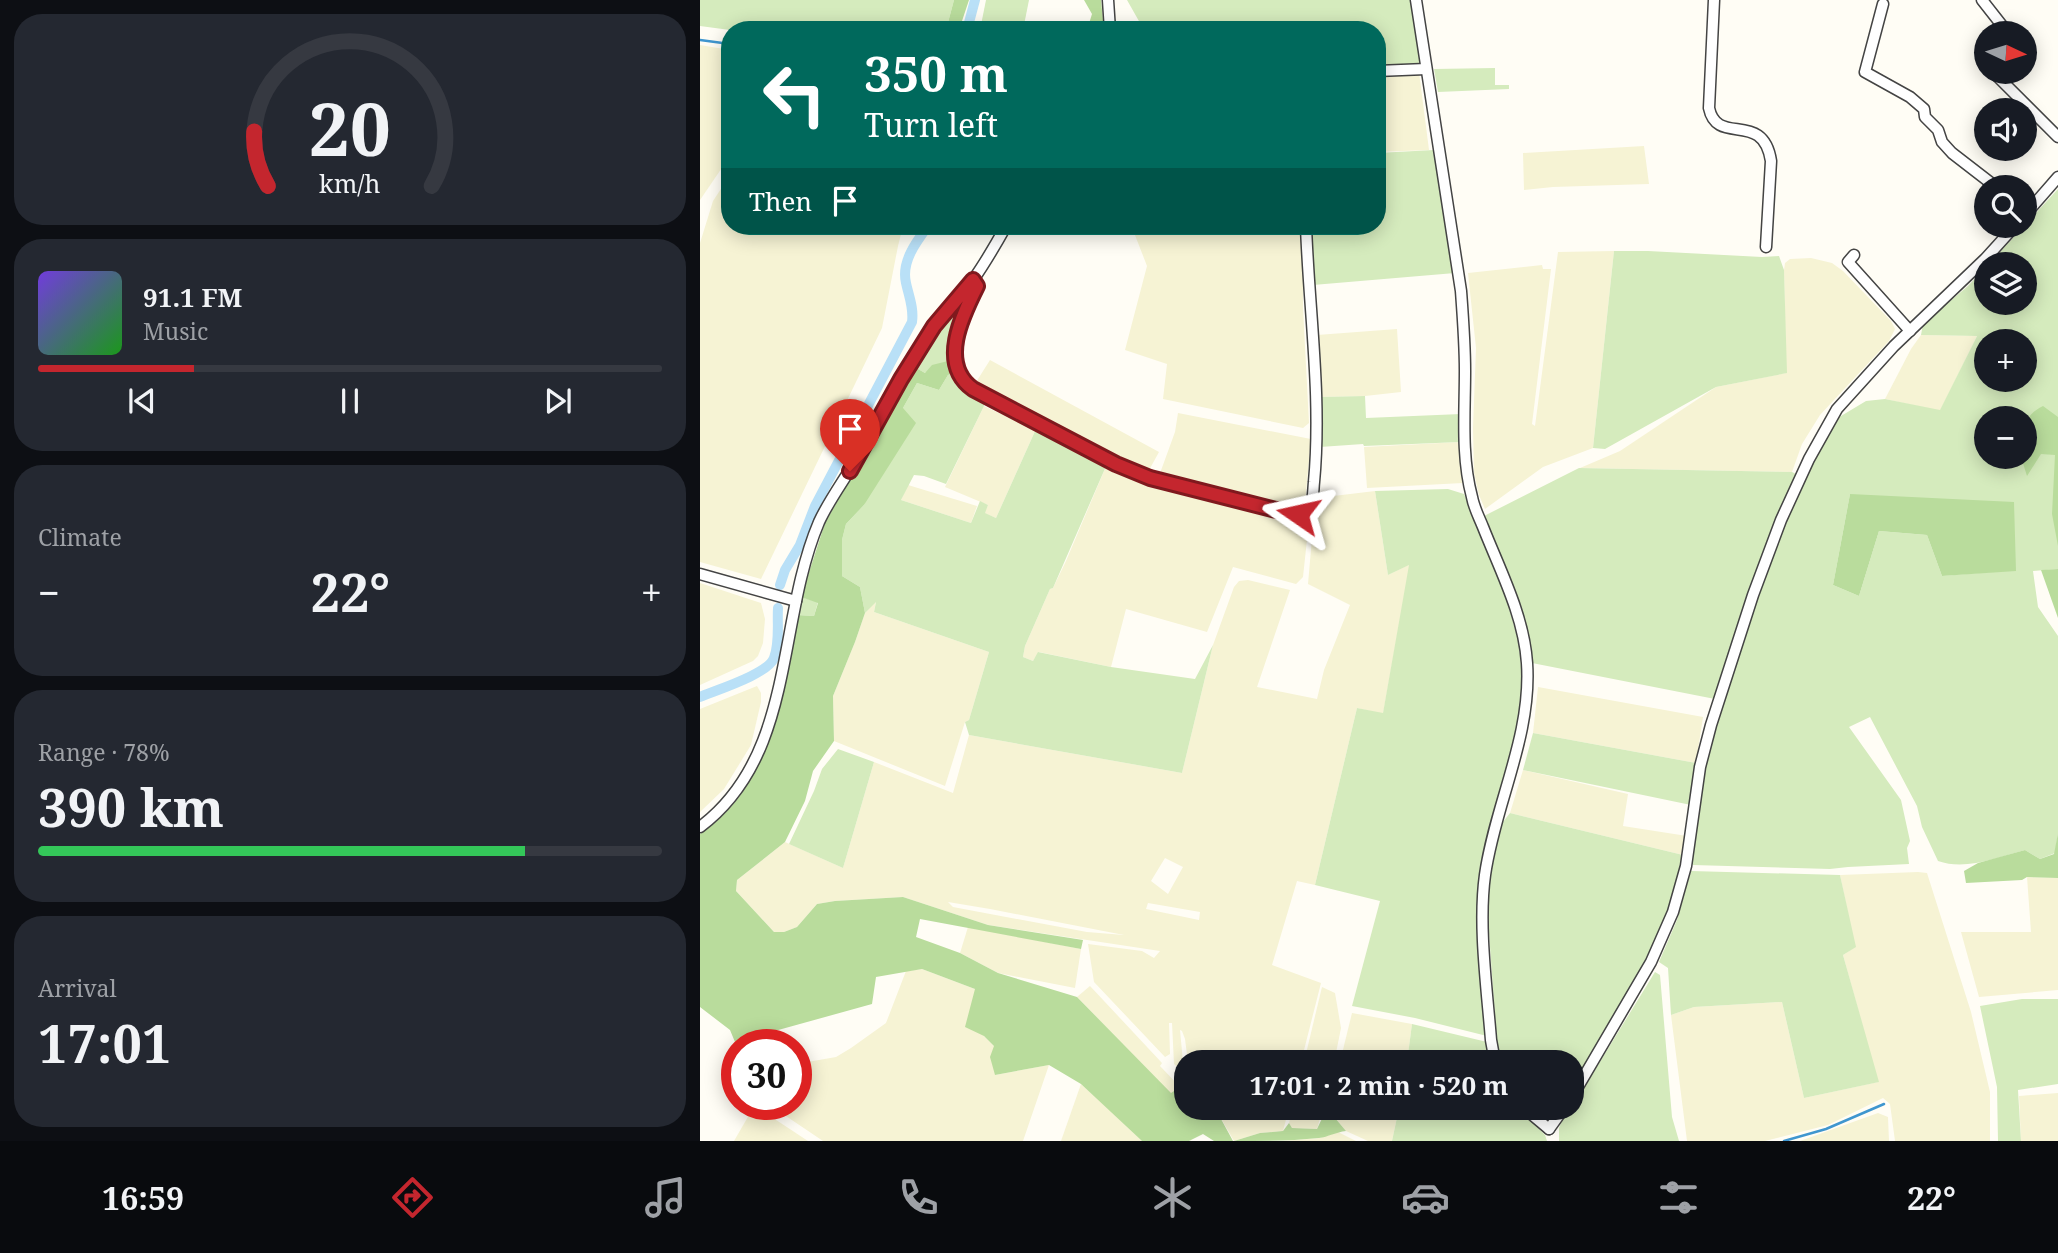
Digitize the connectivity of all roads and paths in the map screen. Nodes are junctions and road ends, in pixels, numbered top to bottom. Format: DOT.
graph roads {
  1 [pos="1108,0"];
  2 [pos="1416,0"];
  3 [pos="1714,0"];
  4 [pos="1982,0"];
  5 [pos="1883,4"];
  6 [pos="1109,21"];
  7 [pos="1998,21"];
  8 [pos="1426,69"];
  9 [pos="1386,71"];
  10 [pos="2005,84"];
  11 [pos="2058,137"];
  12 [pos="1980,175"];
  13 [pos="2058,177"];
  14 [pos="2037,200"];
  15 [pos="1000,235"];
  16 [pos="1306,235"];
  17 [pos="2004,238"];
  18 [pos="1766,247"];
  19 [pos="1854,255"];
  20 [pos="973,280"];
  21 [pos="1910,331"];
  22 [pos="700,574"];
  23 [pos="796,601"];
  24 [pos="700,827"];
  25 [pos="1493,1050"];
  26 [pos="1584,1076"];
  27 [pos="1536,1120"];
  28 [pos="1550,1135"];
  1 -- 6 [label="street"];
  2 -- 8 [label="street"];
  3 -- 18 [label="street"];
  4 -- 7 [label="street"];
  5 -- 12 [label="street"];
  8 -- 9 [label="street"];
  8 -- 25 [label="street"];
  10 -- 11 [label="street"];
  13 -- 14 [label="street"];
  15 -- 20 [label="street"];
  16 -- 20 [label="street"];
  17 -- 21 [label="street"];
  19 -- 21 [label="street"];
  20 -- 23 [label="street"];
  21 -- 26 [label="street"];
  22 -- 23 [label="street"];
  23 -- 24 [label="street"];
  27 -- 28 [label="street"];
}
